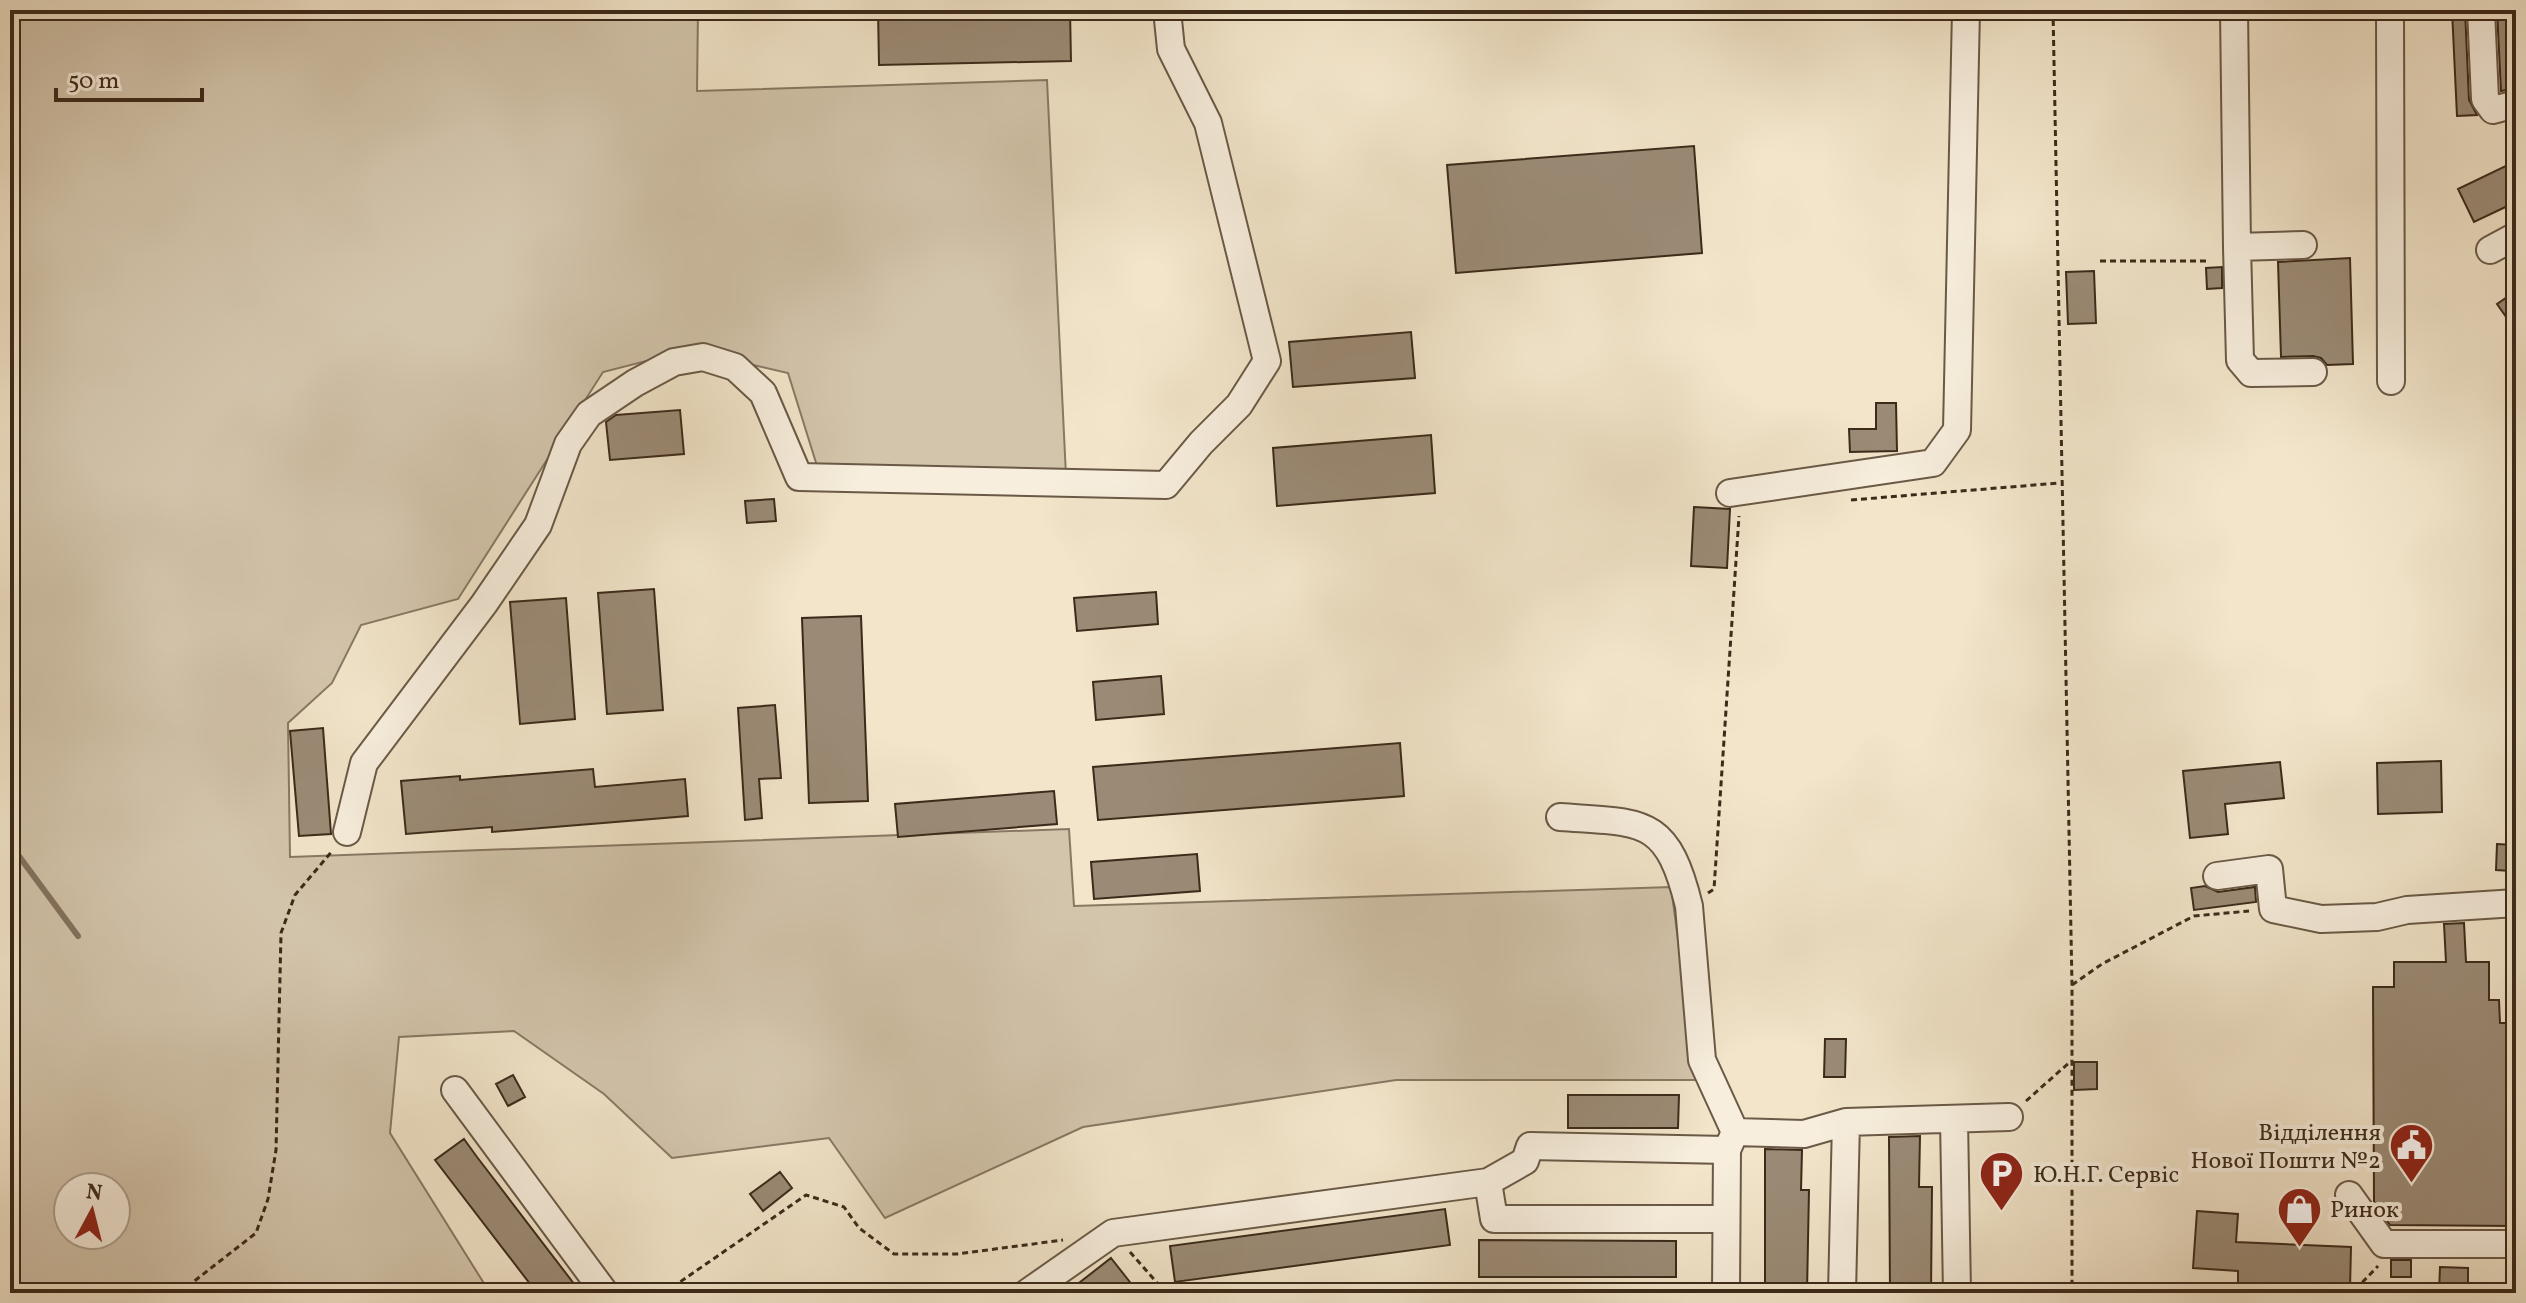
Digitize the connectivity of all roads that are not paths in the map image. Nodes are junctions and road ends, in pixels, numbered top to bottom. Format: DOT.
graph roads {
  1 [pos="1167,10"];
  2 [pos="1966,10"];
  3 [pos="2234,10"];
  4 [pos="2390,10"];
  5 [pos="2481,10"];
  6 [pos="2516,104"];
  7 [pos="2516,236"];
  8 [pos="2303,245"];
  9 [pos="2237,247"];
  10 [pos="2490,250"];
  11 [pos="2313,372"];
  12 [pos="2391,381"];
  13 [pos="1735,501"];
  14 [pos="1560,817"];
  15 [pos="347,832"];
  16 [pos="2217,876"];
  17 [pos="2516,903"];
  18 [pos="455,1090"];
  19 [pos="2009,1117"];
  20 [pos="1954,1119"];
  21 [pos="1846,1122"];
  22 [pos="1731,1141"];
  23 [pos="1488,1182"];
  24 [pos="2349,1195"];
  25 [pos="1726,1219"];
  26 [pos="2516,1244"];
  27 [pos="605,1293"];
  28 [pos="1027,1293"];
  29 [pos="1726,1293"];
  30 [pos="1842,1293"];
  31 [pos="1957,1293"];
  1 -- 15 [label="street"];
  2 -- 13 [label="street"];
  3 -- 9 [label="street"];
  4 -- 12 [label="street"];
  5 -- 6 [label="street"];
  7 -- 10 [label="street"];
  8 -- 9 [label="street"];
  9 -- 11 [label="street"];
  14 -- 22 [label="street"];
  16 -- 17 [label="street"];
  18 -- 27 [label="street"];
  19 -- 20 [label="street"];
  20 -- 21 [label="street"];
  20 -- 31 [label="street"];
  21 -- 22 [label="street"];
  21 -- 30 [label="street"];
  22 -- 23 [label="street"];
  22 -- 25 [label="street"];
  23 -- 25 [label="street"];
  23 -- 28 [label="street"];
  24 -- 26 [label="street"];
  25 -- 29 [label="street"];
}
